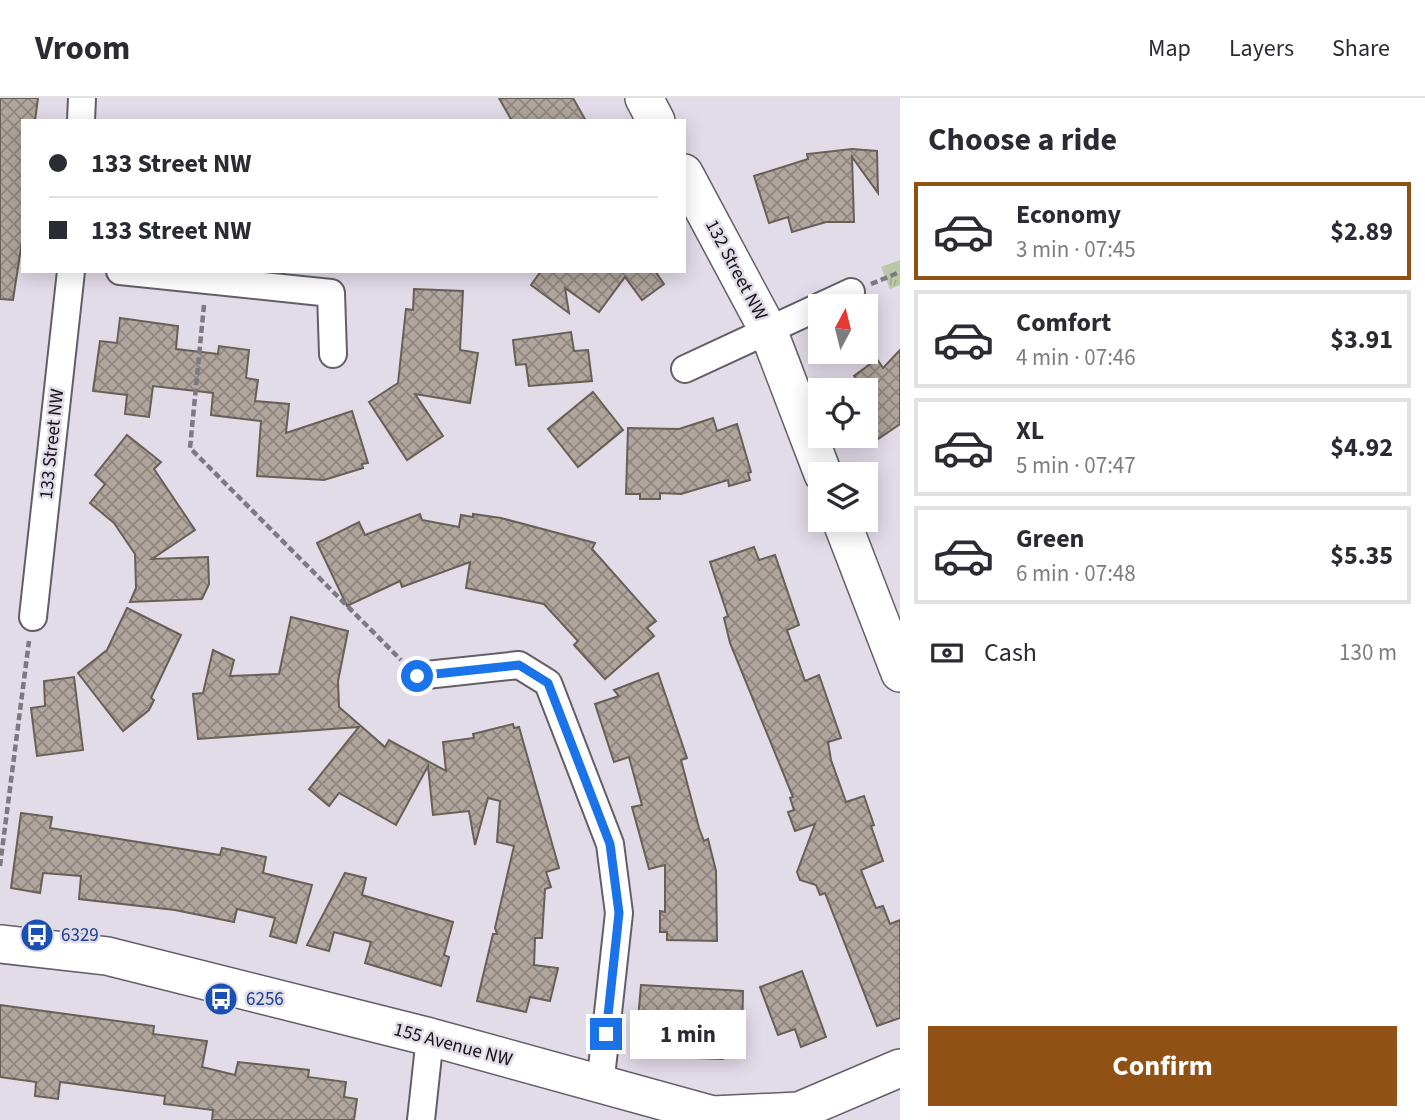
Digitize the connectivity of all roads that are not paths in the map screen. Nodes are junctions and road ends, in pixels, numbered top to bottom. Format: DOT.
graph roads {
  1 [pos="82,98"];
  2 [pos="644,98"];
  3 [pos="81,119"];
  4 [pos="655,119"];
  5 [pos="686,177"];
  6 [pos="71,273"];
  7 [pos="139,273"];
  8 [pos="851,292"];
  9 [pos="768,330"];
  10 [pos="334,354"];
  11 [pos="685,369"];
  12 [pos="818,462"];
  13 [pos="846,532"];
  14 [pos="33,617"];
  15 [pos="899,669"];
  16 [pos="417,676"];
  17 [pos="0,944"];
  18 [pos="430,1037"];
  19 [pos="900,1068"];
  20 [pos="600,1086"];
  21 [pos="421,1120"];
  1 -- 3 [label="street"];
  2 -- 4 [label="street"];
  5 -- 9 [label="street, 132 Street NW"];
  6 -- 14 [label="street, 133 Street NW"];
  7 -- 10 [label="street"];
  8 -- 9 [label="street, 132 Street NW"];
  9 -- 11 [label="street, 132 Street NW"];
  9 -- 12 [label="street, 132 Street NW"];
  13 -- 15 [label="street"];
  16 -- 20 [label="street"];
  17 -- 18 [label="street, 155 Avenue NW"];
  18 -- 20 [label="street, 155 Avenue NW"];
  18 -- 21 [label="street"];
  19 -- 20 [label="street, 155 Avenue NW"];
}
